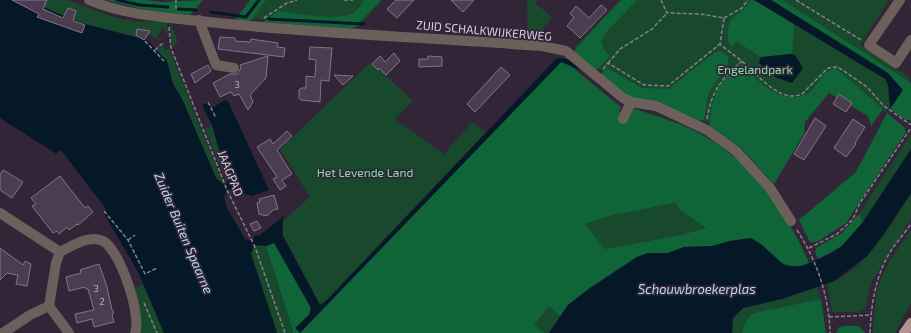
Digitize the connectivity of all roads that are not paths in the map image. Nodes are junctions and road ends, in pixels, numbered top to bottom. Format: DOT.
graph roads {
  1 [pos="90,0"];
  2 [pos="900,0"];
  3 [pos="199,20"];
  4 [pos="911,40"];
  5 [pos="234,68"];
  6 [pos="631,102"];
  7 [pos="623,119"];
  8 [pos="0,213"];
  9 [pos="791,221"];
  10 [pos="60,252"];
  11 [pos="49,306"];
  12 [pos="911,323"];
  13 [pos="3,333"];
  14 [pos="69,333"];
  15 [pos="135,333"];
  16 [pos="904,333"];
  1 -- 3 [label="street, ZUID SCHALKWIJKERWEG"];
  2 -- 4 [label="street"];
  3 -- 5 [label="street"];
  3 -- 6 [label="street, ZUID SCHALKWIJKERWEG"];
  6 -- 7 [label="street"];
  6 -- 9 [label="street, ZUID SCHALKWIJKERWEG"];
  8 -- 10 [label="street"];
  10 -- 11 [label="street"];
  10 -- 15 [label="street"];
  11 -- 13 [label="street"];
  11 -- 14 [label="street"];
  12 -- 16 [label="main road"];
}
